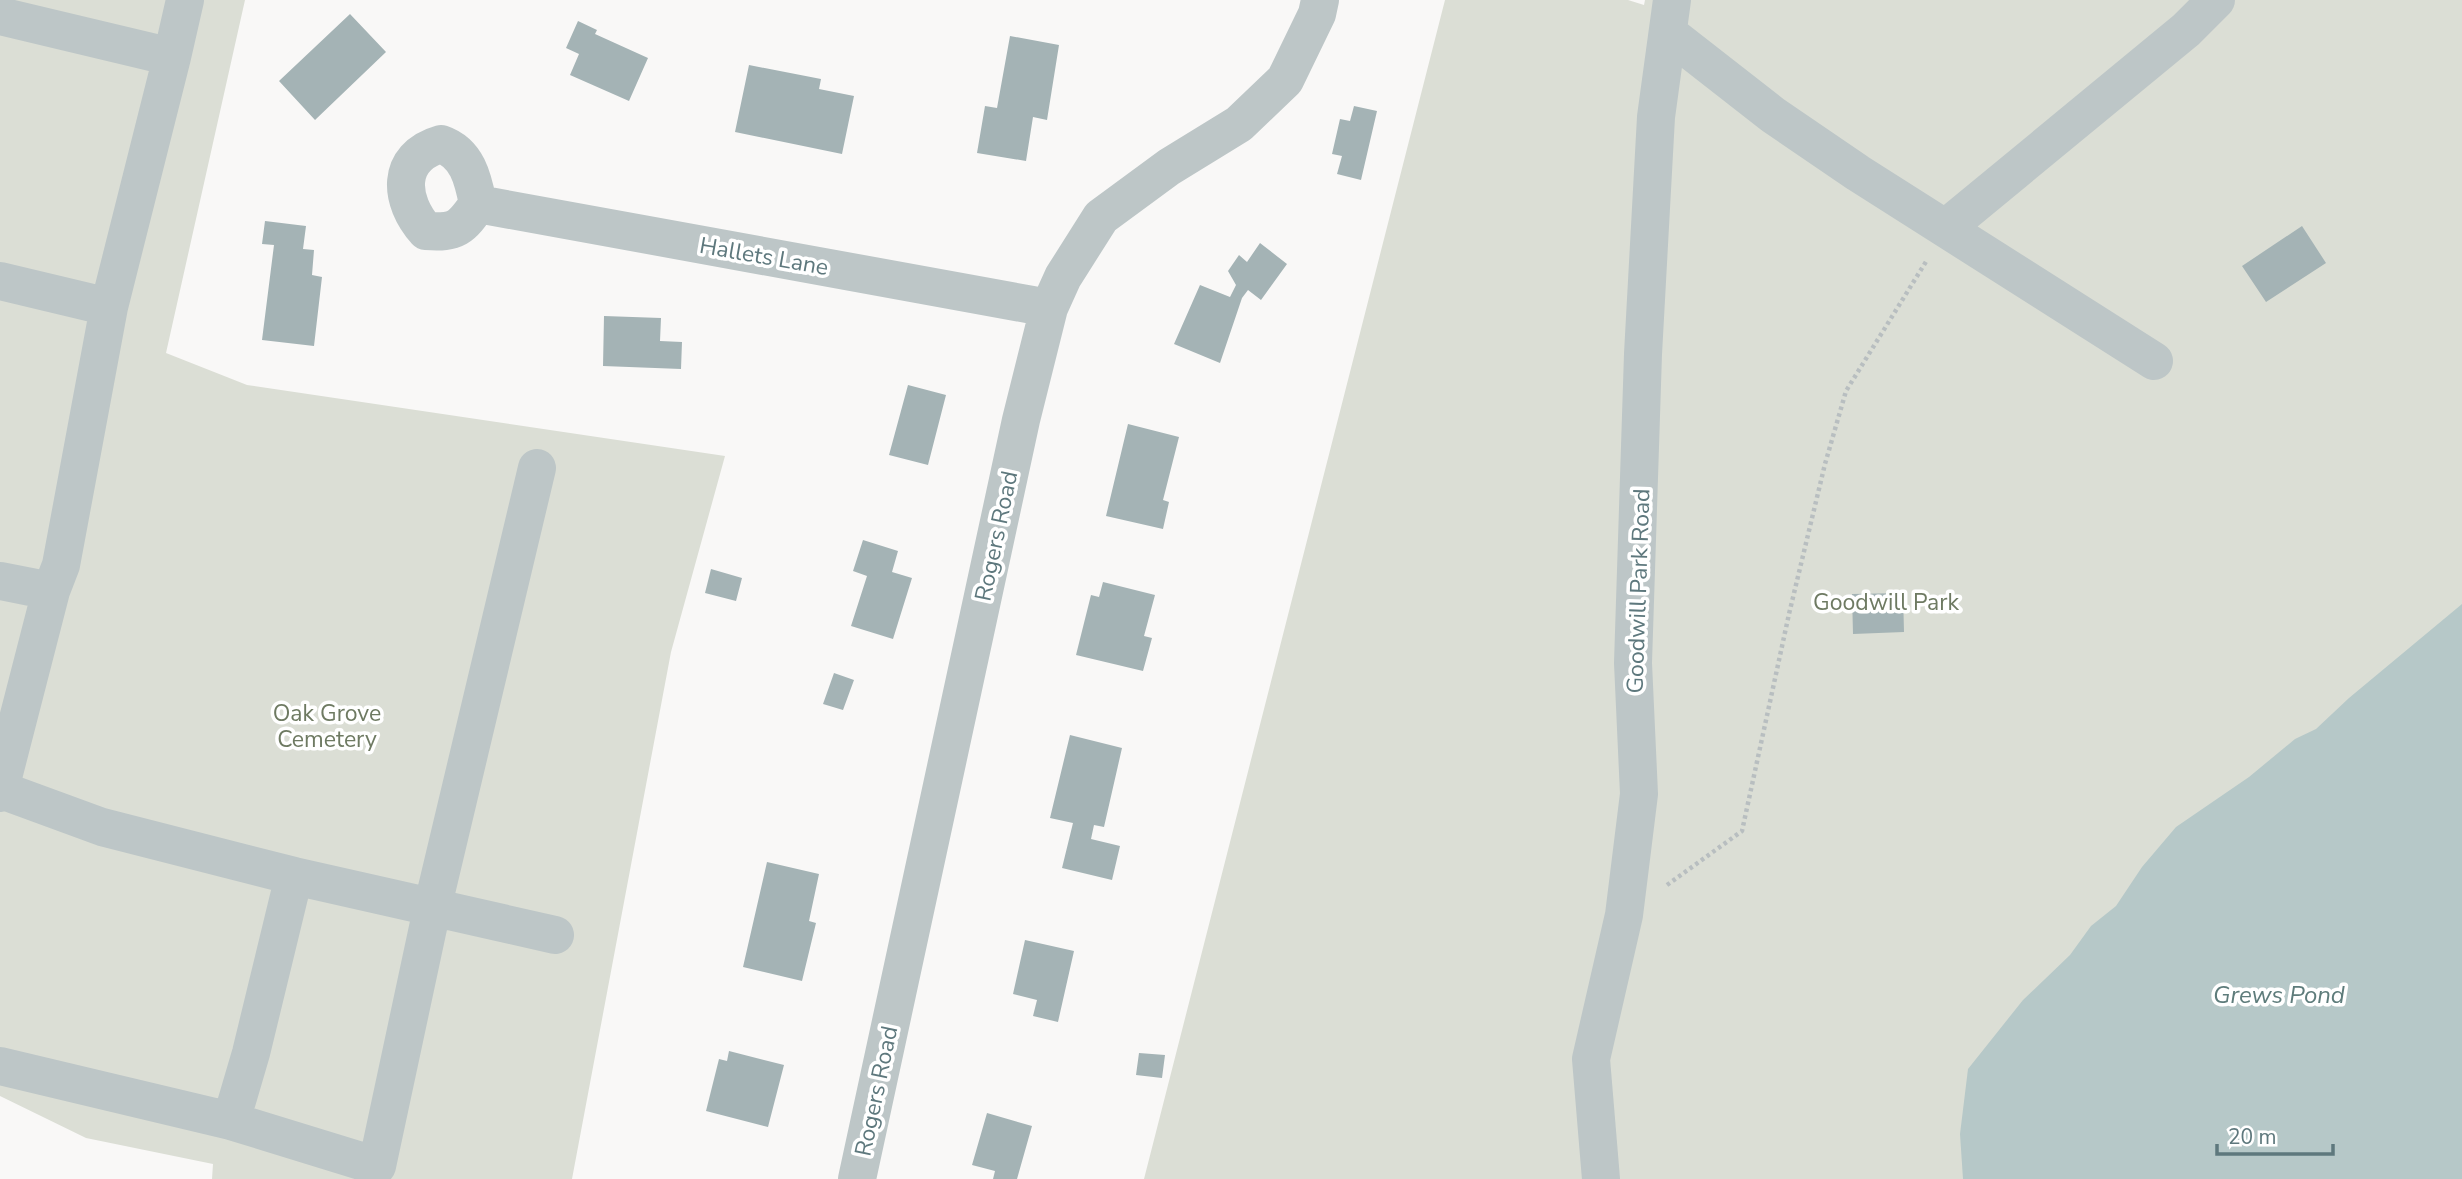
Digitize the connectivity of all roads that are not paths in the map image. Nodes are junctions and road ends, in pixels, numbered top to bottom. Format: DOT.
graph roads {
  1 [pos="185,0"];
  2 [pos="1320,0"];
  3 [pos="2216,0"];
  4 [pos="0,16"];
  5 [pos="1670,16"];
  6 [pos="173,57"];
  7 [pos="478,204"];
  8 [pos="1947,227"];
  9 [pos="0,281"];
  10 [pos="109,307"];
  11 [pos="1049,308"];
  12 [pos="2154,361"];
  13 [pos="537,468"];
  14 [pos="0,580"];
  15 [pos="51,591"];
  16 [pos="0,791"];
  17 [pos="294,876"];
  18 [pos="432,909"];
  19 [pos="555,935"];
  20 [pos="0,1066"];
  21 [pos="232,1121"];
  22 [pos="857,1179"];
  23 [pos="1601,1179"];
  1 -- 6 [label="street"];
  2 -- 11 [label="street, Rogers Road"];
  3 -- 8 [label="street"];
  4 -- 6 [label="street"];
  5 -- 8 [label="street"];
  5 -- 23 [label="street, Goodwill Park Road"];
  6 -- 10 [label="street"];
  7 -- 11 [label="street, Hallets Lane"];
  8 -- 12 [label="street"];
  9 -- 10 [label="street"];
  10 -- 15 [label="street"];
  11 -- 22 [label="street, Rogers Road"];
  13 -- 18 [label="street"];
  14 -- 15 [label="street"];
  15 -- 16 [label="street"];
  16 -- 17 [label="street"];
  17 -- 18 [label="street"];
  17 -- 21 [label="street"];
  18 -- 19 [label="street"];
  18 -- 21 [label="street"];
  20 -- 21 [label="street"];
}
